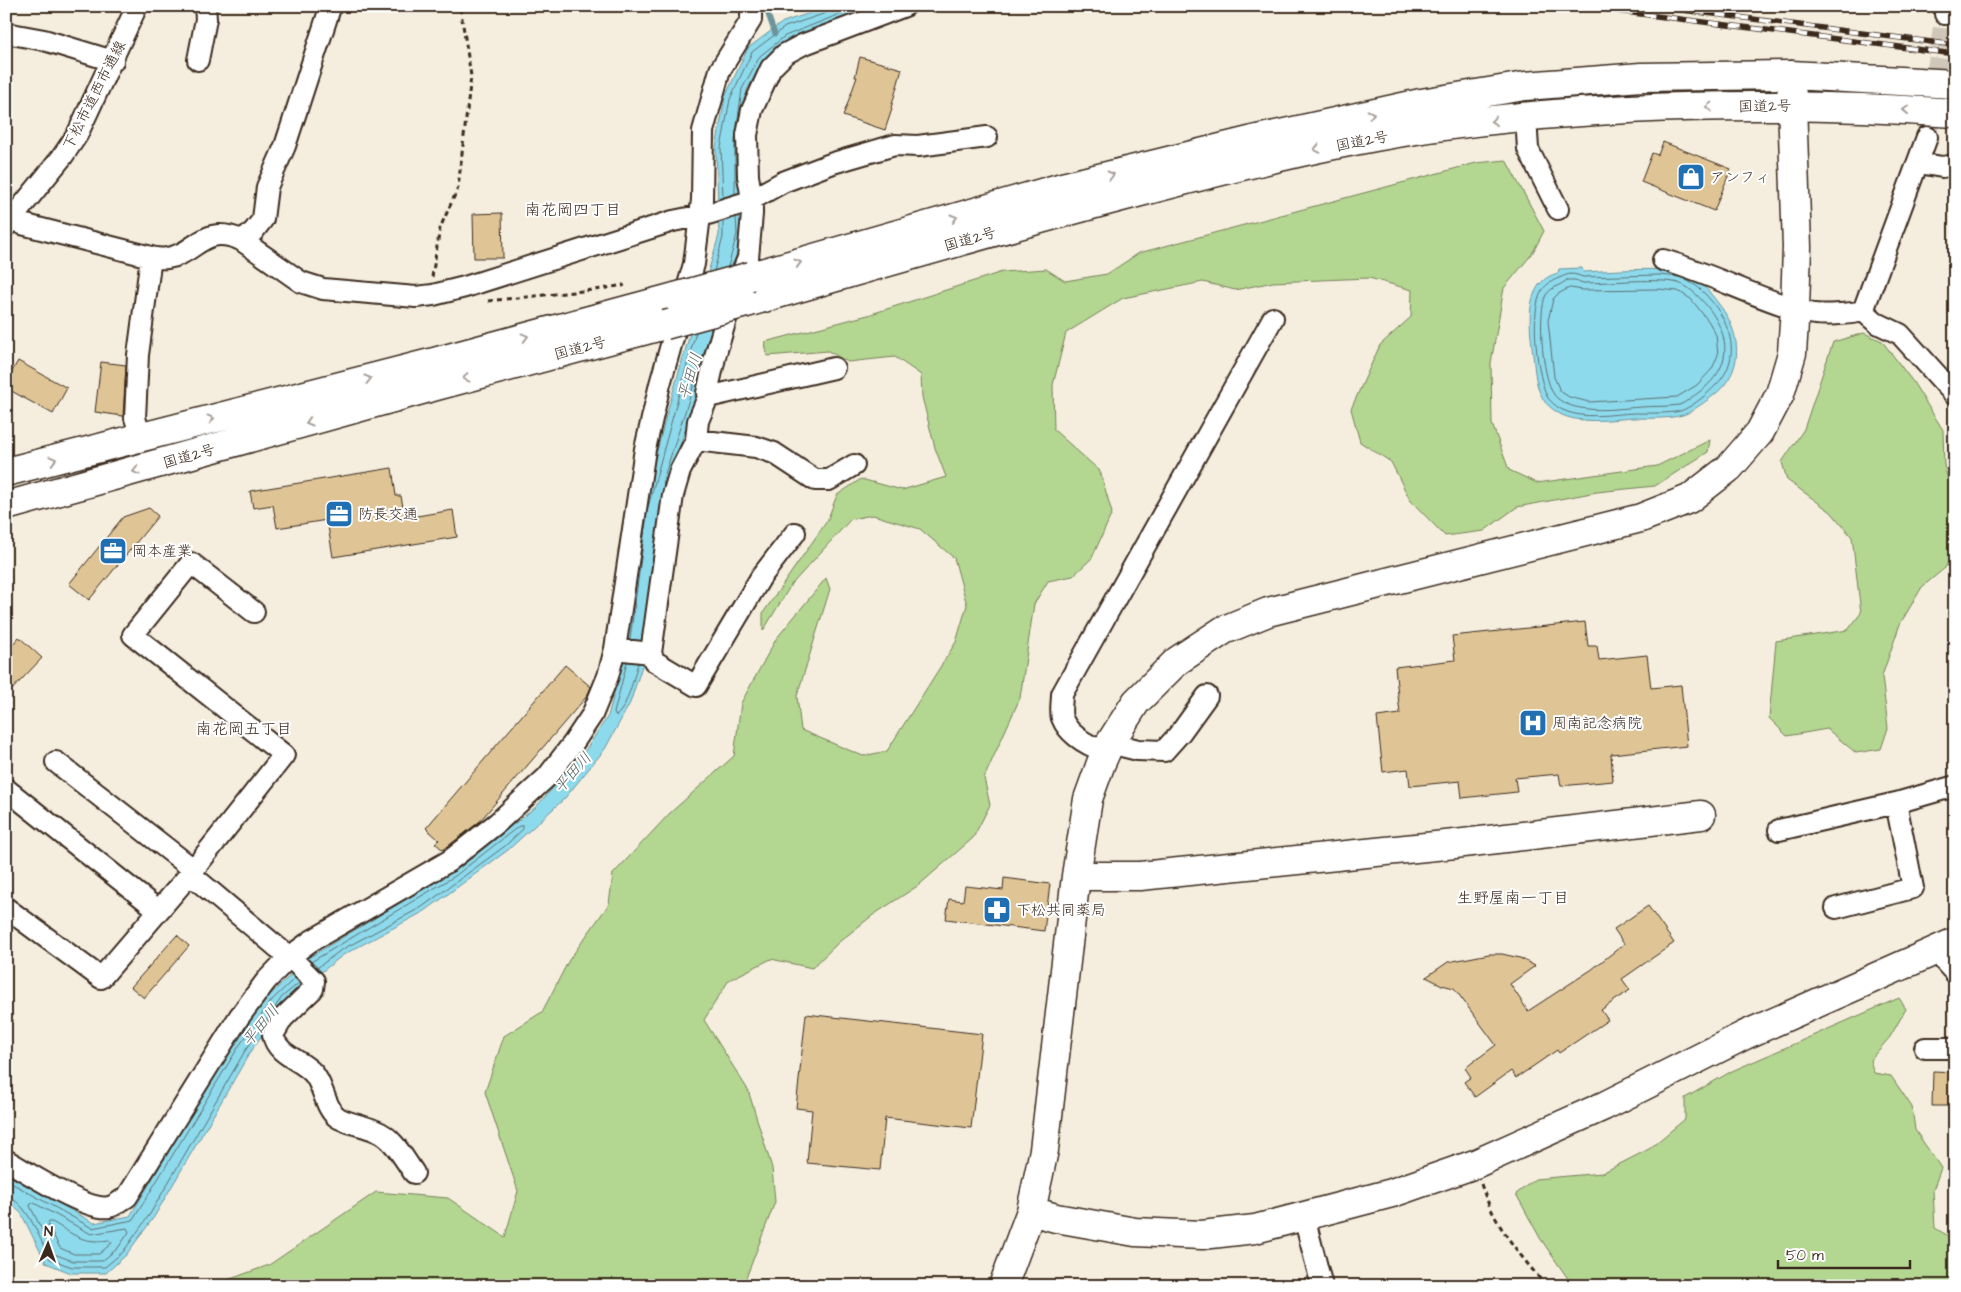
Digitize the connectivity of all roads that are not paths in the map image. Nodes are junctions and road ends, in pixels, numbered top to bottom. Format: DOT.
graph roads {
  1 [pos="137,6"];
  2 [pos="205,6"];
  3 [pos="751,6"];
  4 [pos="905,6"];
  5 [pos="330,8"];
  6 [pos="6,33"];
  7 [pos="198,60"];
  8 [pos="113,61"];
  9 [pos="1791,76"];
  10 [pos="1955,84"];
  11 [pos="1792,106"];
  12 [pos="1955,113"];
  13 [pos="1526,117"];
  14 [pos="987,137"];
  15 [pos="1927,137"];
  16 [pos="1919,163"];
  17 [pos="1955,164"];
  18 [pos="750,201"];
  19 [pos="1558,209"];
  20 [pos="704,215"];
  21 [pos="9,222"];
  22 [pos="241,240"];
  23 [pos="151,257"];
  24 [pos="1663,260"];
  25 [pos="1795,308"];
  26 [pos="1863,311"];
  27 [pos="1273,318"];
  28 [pos="834,368"];
  29 [pos="1955,395"];
  30 [pos="708,397"];
  31 [pos="141,438"];
  32 [pos="696,440"];
  33 [pos="854,465"];
  34 [pos="6,472"];
  35 [pos="6,506"];
  36 [pos="795,533"];
  37 [pos="254,612"];
  38 [pos="617,650"];
  39 [pos="649,652"];
  40 [pos="1207,696"];
  41 [pos="1108,748"];
  42 [pos="56,762"];
  43 [pos="1955,786"];
  44 [pos="6,789"];
  45 [pos="1896,802"];
  46 [pos="1701,815"];
  47 [pos="1780,830"];
  48 [pos="191,871"];
  49 [pos="1076,876"];
  50 [pos="6,908"];
  51 [pos="1836,908"];
  52 [pos="158,910"];
  53 [pos="1947,946"];
  54 [pos="293,960"];
  55 [pos="1955,973"];
  56 [pos="1925,1048"];
  57 [pos="1955,1048"];
  58 [pos="6,1160"];
  59 [pos="414,1173"];
  60 [pos="1031,1211"];
  61 [pos="1304,1217"];
  62 [pos="1003,1286"];
  63 [pos="1322,1286"];
  1 -- 8 [label="street, 下松市道西市通線"];
  2 -- 7 [label="street"];
  3 -- 20 [label="street"];
  4 -- 18 [label="street"];
  5 -- 22 [label="street"];
  6 -- 8 [label="street"];
  8 -- 21 [label="street, 下松市道西市通線"];
  9 -- 10 [label="main road, 国道2号"];
  9 -- 11 [label="main road"];
  31 -- 9 [label="main road, 国道2号, one-way, bridge"];
  12 -- 11 [label="main road, 国道2号, one-way"];
  11 -- 13 [label="main road, 国道2号, one-way"];
  11 -- 25 [label="main road"];
  13 -- 19 [label="street"];
  13 -- 35 [label="main road, 国道2号, one-way, bridge"];
  14 -- 18 [label="street"];
  15 -- 16 [label="street"];
  16 -- 17 [label="street"];
  16 -- 26 [label="street"];
  18 -- 20 [label="street"];
  18 -- 30 [label="street"];
  20 -- 22 [label="street"];
  20 -- 38 [label="street"];
  21 -- 23 [label="street"];
  22 -- 23 [label="street"];
  23 -- 31 [label="street"];
  24 -- 25 [label="street"];
  25 -- 26 [label="street"];
  25 -- 41 [label="main road"];
  26 -- 29 [label="street"];
  27 -- 41 [label="street"];
  28 -- 30 [label="street"];
  30 -- 32 [label="street"];
  34 -- 31 [label="main road, 国道2号, one-way"];
  32 -- 33 [label="street"];
  32 -- 39 [label="street"];
  36 -- 39 [label="street"];
  37 -- 48 [label="street"];
  38 -- 39 [label="street"];
  38 -- 54 [label="street"];
  40 -- 41 [label="street"];
  41 -- 49 [label="main road"];
  42 -- 48 [label="street"];
  43 -- 45 [label="street"];
  44 -- 52 [label="street"];
  45 -- 47 [label="street"];
  45 -- 51 [label="street"];
  46 -- 49 [label="main road"];
  48 -- 52 [label="street"];
  48 -- 54 [label="street"];
  49 -- 60 [label="main road"];
  50 -- 52 [label="street"];
  53 -- 55 [label="street"];
  53 -- 61 [label="main road"];
  54 -- 58 [label="street"];
  54 -- 59 [label="street"];
  56 -- 57 [label="street"];
  60 -- 61 [label="main road"];
  60 -- 62 [label="main road"];
  61 -- 63 [label="street"];
}
